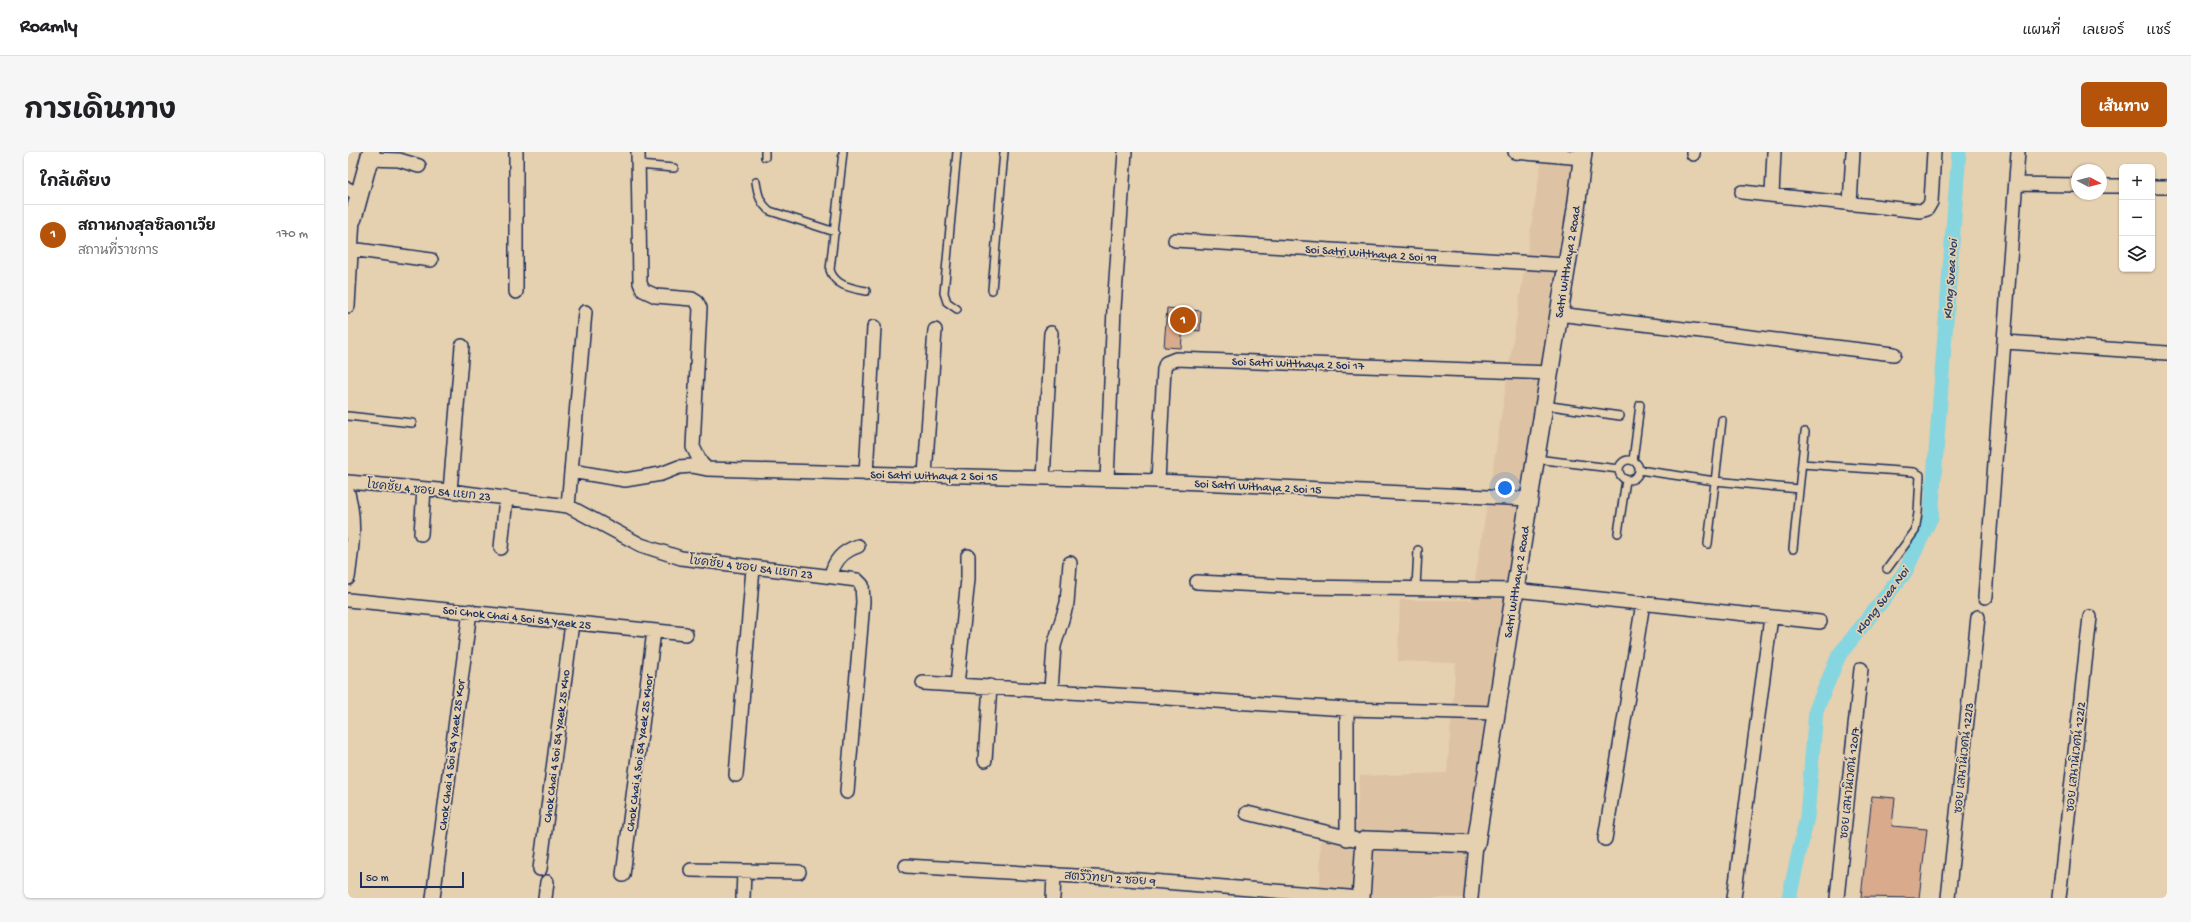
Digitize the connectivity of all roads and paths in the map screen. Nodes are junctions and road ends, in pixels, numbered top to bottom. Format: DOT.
graph roads {
  1 [pos="516,152"];
  2 [pos="843,152"];
  3 [pos="957,152"];
  4 [pos="1004,152"];
  5 [pos="1125,152"];
  6 [pos="1515,152"];
  7 [pos="1774,152"];
  8 [pos="1853,152"];
  9 [pos="1934,152"];
  10 [pos="2018,152"];
  11 [pos="370,155"];
  12 [pos="1582,155"];
  13 [pos="638,158"];
  14 [pos="419,166"];
  15 [pos="674,168"];
  16 [pos="756,182"];
  17 [pos="2016,184"];
  18 [pos="2071,185"];
  19 [pos="2107,186"];
  20 [pos="2119,186"];
  21 [pos="2155,187"];
  22 [pos="2167,188"];
  23 [pos="354,192"];
  24 [pos="1742,192"];
  25 [pos="1772,195"];
  26 [pos="1850,204"];
  27 [pos="351,218"];
  28 [pos="835,232"];
  29 [pos="1175,240"];
  30 [pos="351,249"];
  31 [pos="431,260"];
  32 [pos="1566,265"];
  33 [pos="992,290"];
  34 [pos="516,292"];
  35 [pos="866,292"];
  36 [pos="348,306"];
  37 [pos="957,309"];
  38 [pos="585,312"];
  39 [pos="1558,314"];
  40 [pos="874,327"];
  41 [pos="935,330"];
  42 [pos="1051,333"];
  43 [pos="2005,342"];
  44 [pos="462,346"];
  45 [pos="2167,353"];
  46 [pos="1894,354"];
  47 [pos="1550,373"];
  48 [pos="1544,405"];
  49 [pos="1640,405"];
  50 [pos="348,416"];
  51 [pos="1620,416"];
  52 [pos="1722,420"];
  53 [pos="412,423"];
  54 [pos="1805,432"];
  55 [pos="1536,459"];
  56 [pos="1633,460"];
  57 [pos="1802,464"];
  58 [pos="707,469"];
  59 [pos="1619,469"];
  60 [pos="1639,470"];
  61 [pos="571,471"];
  62 [pos="866,474"];
  63 [pos="925,475"];
  64 [pos="1044,478"];
  65 [pos="1107,480"];
  66 [pos="1626,480"];
  67 [pos="1158,481"];
  68 [pos="1715,481"];
  69 [pos="348,482"];
  70 [pos="424,489"];
  71 [pos="1799,489"];
  72 [pos="450,491"];
  73 [pos="348,493"];
  74 [pos="506,498"];
  75 [pos="1529,499"];
  76 [pos="568,506"];
  77 [pos="1618,533"];
  78 [pos="421,534"];
  79 [pos="1708,544"];
  80 [pos="858,546"];
  81 [pos="501,548"];
  82 [pos="1793,548"];
  83 [pos="1418,550"];
  84 [pos="968,556"];
  85 [pos="1070,564"];
  86 [pos="753,568"];
  87 [pos="1887,569"];
  88 [pos="830,576"];
  89 [pos="348,578"];
  90 [pos="1197,582"];
  91 [pos="1416,588"];
  92 [pos="1515,590"];
  93 [pos="1986,597"];
  94 [pos="348,600"];
  95 [pos="1643,603"];
  96 [pos="470,611"];
  97 [pos="1771,617"];
  98 [pos="1978,617"];
  99 [pos="2090,617"];
  100 [pos="1820,622"];
  101 [pos="572,623"];
  102 [pos="654,631"];
  103 [pos="686,634"];
  104 [pos="1861,669"];
  105 [pos="923,683"];
  106 [pos="957,685"];
  107 [pos="990,686"];
  108 [pos="1051,690"];
  109 [pos="1347,709"];
  110 [pos="1496,713"];
  111 [pos="985,760"];
  112 [pos="736,775"];
  113 [pos="847,792"];
  114 [pos="1247,813"];
  115 [pos="1347,839"];
  116 [pos="1605,839"];
  117 [pos="1365,840"];
  118 [pos="1476,844"];
  119 [pos="906,866"];
  120 [pos="540,869"];
  121 [pos="691,870"];
  122 [pos="744,872"];
  123 [pos="799,872"];
  124 [pos="1054,874"];
  125 [pos="623,875"];
  126 [pos="547,882"];
  127 [pos="433,898"];
  128 [pos="545,898"];
  129 [pos="743,898"];
  130 [pos="1053,898"];
  131 [pos="1361,898"];
  132 [pos="1471,898"];
  133 [pos="1734,898"];
  134 [pos="1837,898"];
  135 [pos="1948,898"];
  136 [pos="2059,898"];
  1 -- 34 [label="street"];
  2 -- 28 [label="lane"];
  3 -- 37 [label="lane"];
  4 -- 33 [label="lane"];
  5 -- 65 [label="street"];
  6 -- 12 [label="street"];
  7 -- 25 [label="street"];
  8 -- 26 [label="street"];
  9 -- 26 [label="street"];
  10 -- 17 [label="street"];
  11 -- 14 [label="street"];
  11 -- 23 [label="street"];
  12 -- 32 [label="street, Satri Witthaya 2 Road"];
  13 -- 15 [label="lane"];
  13 -- 58 [label="street"];
  16 -- 28 [label="lane"];
  17 -- 18 [label="street"];
  17 -- 43 [label="street"];
  19 -- 20 [label="street"];
  21 -- 22 [label="street"];
  23 -- 27 [label="street"];
  24 -- 25 [label="street"];
  25 -- 26 [label="street"];
  27 -- 30 [label="street"];
  28 -- 35 [label="lane"];
  29 -- 32 [label="street, Soi Satri Witthaya 2 Soi 19"];
  30 -- 31 [label="street"];
  30 -- 36 [label="street"];
  32 -- 39 [label="street, Satri Witthaya 2 Road"];
  38 -- 61 [label="street"];
  39 -- 46 [label="street"];
  39 -- 47 [label="street, Satri Witthaya 2 Road"];
  40 -- 62 [label="street"];
  41 -- 63 [label="street"];
  42 -- 64 [label="street"];
  43 -- 45 [label="street"];
  43 -- 93 [label="street"];
  44 -- 72 [label="street"];
  47 -- 48 [label="street, Satri Witthaya 2 Road"];
  47 -- 67 [label="street, Soi Satri Witthaya 2 Soi 17"];
  48 -- 51 [label="lane"];
  48 -- 55 [label="street, Satri Witthaya 2 Road"];
  49 -- 56 [label="lane"];
  50 -- 53 [label="lane"];
  52 -- 68 [label="lane"];
  54 -- 57 [label="lane"];
  55 -- 59 [label="lane"];
  55 -- 75 [label="street, Satri Witthaya 2 Road"];
  56 -- 59 [label="lane"];
  56 -- 60 [label="lane"];
  57 -- 71 [label="lane"];
  57 -- 87 [label="lane"];
  58 -- 61 [label="street, Soi Satri Withaya 2 Soi 15"];
  58 -- 62 [label="street, Soi Satri Withaya 2 Soi 15"];
  59 -- 66 [label="lane"];
  60 -- 66 [label="lane"];
  60 -- 68 [label="lane"];
  61 -- 76 [label="street"];
  62 -- 63 [label="street, Soi Satri Withaya 2 Soi 15"];
  63 -- 64 [label="street, Soi Satri Withaya 2 Soi 15"];
  64 -- 65 [label="street, Soi Satri Withaya 2 Soi 15"];
  65 -- 67 [label="street, Soi Satri Withaya 2 Soi 15"];
  66 -- 77 [label="lane"];
  67 -- 75 [label="street, Soi Satri Withaya 2 Soi 15"];
  68 -- 71 [label="lane"];
  68 -- 79 [label="lane"];
  69 -- 70 [label="street, โชคชัย 4 ซอย 54 แยก 23"];
  70 -- 72 [label="street, โชคชัย 4 ซอย 54 แยก 23"];
  70 -- 78 [label="street"];
  71 -- 82 [label="lane"];
  72 -- 74 [label="street, โชคชัย 4 ซอย 54 แยก 23"];
  73 -- 89 [label="street"];
  74 -- 76 [label="street, โชคชัย 4 ซอย 54 แยก 23"];
  74 -- 81 [label="street"];
  75 -- 92 [label="street, Satri Witthaya 2 Road"];
  76 -- 86 [label="street, โชคชัย 4 ซอย 54 แยก 23"];
  80 -- 88 [label="street"];
  83 -- 91 [label="lane"];
  84 -- 106 [label="street"];
  85 -- 108 [label="street"];
  86 -- 88 [label="street, โชคชัย 4 ซอย 54 แยก 23"];
  86 -- 112 [label="street"];
  88 -- 113 [label="street, โชคชัย 4 ซอย 54 แยก 23"];
  90 -- 91 [label="street"];
  91 -- 92 [label="street"];
  92 -- 95 [label="street"];
  92 -- 110 [label="street, Satri Witthaya 2 Road"];
  94 -- 96 [label="street, Soi Chok Chai 4 Soi 54 Yaek 25"];
  95 -- 97 [label="street"];
  95 -- 116 [label="street"];
  96 -- 101 [label="street, Soi Chok Chai 4 Soi 54 Yaek 25"];
  96 -- 127 [label="street, Chok Chai 4 Soi 54 Yaek 25 Kor"];
  97 -- 100 [label="street"];
  97 -- 133 [label="street"];
  98 -- 135 [label="street, ซอย เสนานิเวศน์ 122/3"];
  99 -- 136 [label="street, ซอย เสนานิเวศน์ 122/2"];
  101 -- 102 [label="street, Soi Chok Chai 4 Soi 54 Yaek 25"];
  101 -- 120 [label="street, Chok Chai 4 Soi 54 Yaek 25 Kho"];
  102 -- 103 [label="street, Soi Chok Chai 4 Soi 54 Yaek 25"];
  102 -- 125 [label="street, Chok Chai 4 Soi 54 Yaek 25 Khor"];
  104 -- 134 [label="street, ซอย เสนานิเวศน์ 120/7"];
  105 -- 106 [label="street"];
  106 -- 107 [label="street"];
  107 -- 108 [label="street"];
  107 -- 111 [label="street"];
  108 -- 109 [label="street"];
  109 -- 110 [label="street"];
  109 -- 115 [label="street"];
  110 -- 118 [label="street, Satri Witthaya 2 Road"];
  114 -- 115 [label="street"];
  115 -- 117 [label="street"];
  117 -- 118 [label="street"];
  117 -- 131 [label="street"];
  118 -- 132 [label="street"];
  119 -- 124 [label="street, สตรีวิทยา 2 ซอย 9"];
  121 -- 122 [label="street"];
  122 -- 123 [label="street"];
  122 -- 129 [label="street"];
  124 -- 130 [label="street"];
  124 -- 131 [label="street, สตรีวิทยา 2 ซอย 9"];
  126 -- 128 [label="street"];
}
